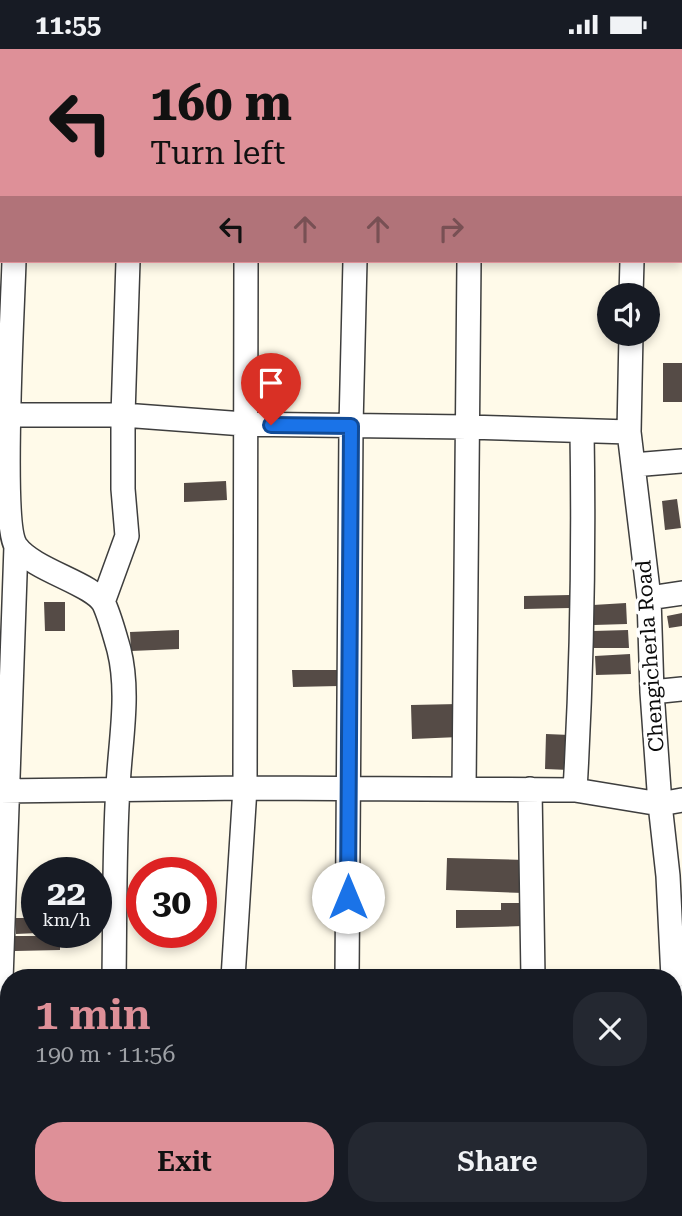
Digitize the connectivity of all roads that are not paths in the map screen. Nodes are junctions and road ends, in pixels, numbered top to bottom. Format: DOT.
graph roads {
  1 [pos="14,263"];
  2 [pos="128,263"];
  3 [pos="246,263"];
  4 [pos="355,263"];
  5 [pos="469,263"];
  6 [pos="632,263"];
  7 [pos="631,283"];
  8 [pos="631,346"];
  9 [pos="5,415"];
  10 [pos="123,415"];
  11 [pos="244,424"];
  12 [pos="351,426"];
  13 [pos="467,427"];
  14 [pos="582,431"];
  15 [pos="629,432"];
  16 [pos="682,461"];
  17 [pos="633,465"];
  18 [pos="16,546"];
  19 [pos="682,593"];
  20 [pos="649,598"];
  21 [pos="103,602"];
  22 [pos="682,689"];
  23 [pos="652,692"];
  24 [pos="245,788"];
  25 [pos="349,789"];
  26 [pos="464,789"];
  27 [pos="530,789"];
  28 [pos="117,790"];
  29 [pos="575,790"];
  30 [pos="3,791"];
  31 [pos="671,802"];
  32 [pos="675,875"];
  33 [pos="676,965"];
  34 [pos="1,969"];
  35 [pos="114,969"];
  36 [pos="234,969"];
  37 [pos="347,969"];
  38 [pos="533,969"];
  1 -- 9 [label="street"];
  2 -- 10 [label="street"];
  3 -- 11 [label="street"];
  4 -- 12 [label="street"];
  5 -- 13 [label="street"];
  6 -- 7 [label="street"];
  8 -- 15 [label="street, Chengicherla Road"];
  9 -- 10 [label="street"];
  9 -- 18 [label="street"];
  10 -- 11 [label="street"];
  10 -- 21 [label="street"];
  11 -- 12 [label="street"];
  11 -- 24 [label="street"];
  12 -- 13 [label="street"];
  12 -- 25 [label="street"];
  13 -- 14 [label="street"];
  13 -- 26 [label="street"];
  14 -- 15 [label="street"];
  14 -- 29 [label="street"];
  15 -- 17 [label="street, Chengicherla Road"];
  16 -- 17 [label="street"];
  17 -- 20 [label="street, Chengicherla Road"];
  18 -- 21 [label="street"];
  18 -- 30 [label="street"];
  19 -- 20 [label="street"];
  20 -- 23 [label="street, Chengicherla Road"];
  21 -- 28 [label="street"];
  22 -- 23 [label="street"];
  23 -- 31 [label="street, Chengicherla Road"];
  24 -- 25 [label="street"];
  24 -- 28 [label="street"];
  24 -- 36 [label="street"];
  25 -- 26 [label="street"];
  25 -- 37 [label="street"];
  26 -- 27 [label="street"];
  27 -- 29 [label="street"];
  27 -- 38 [label="street"];
  28 -- 30 [label="street"];
  28 -- 35 [label="street"];
  29 -- 31 [label="street"];
  30 -- 34 [label="street"];
  31 -- 32 [label="street, Chengicherla Road"];
  32 -- 33 [label="street, Chengicherla Road"];
}
